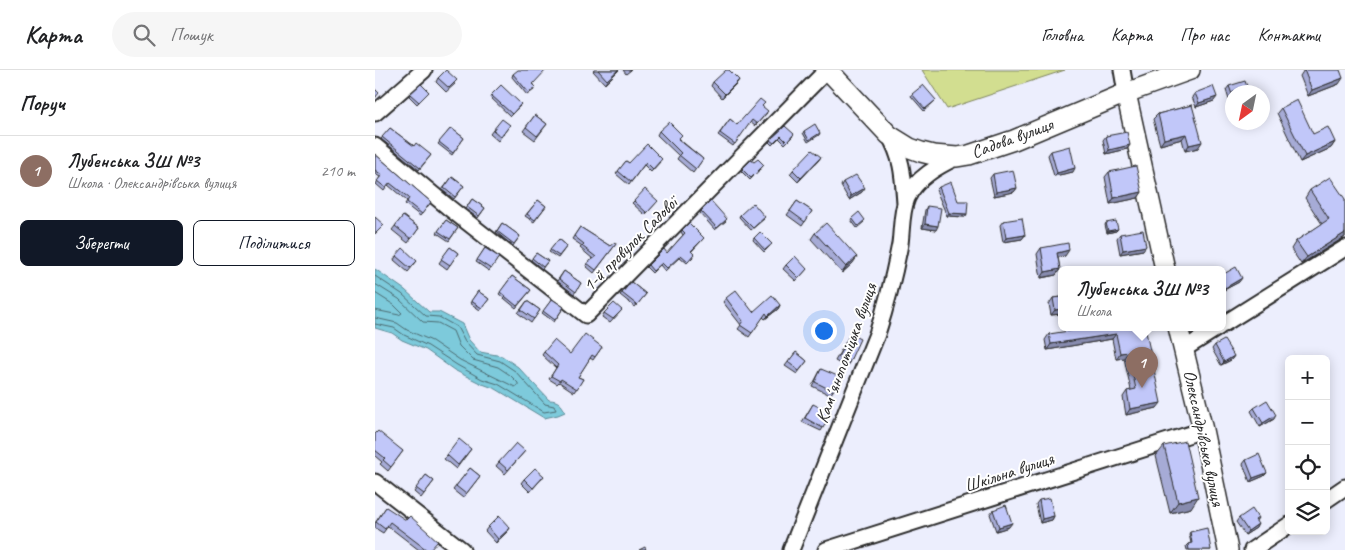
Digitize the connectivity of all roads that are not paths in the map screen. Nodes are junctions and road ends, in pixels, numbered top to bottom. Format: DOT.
graph roads {
  1 [pos="424,70"];
  2 [pos="827,70"];
  3 [pos="1122,70"];
  4 [pos="1190,70"];
  5 [pos="1126,93"];
  6 [pos="375,114"];
  7 [pos="889,135"];
  8 [pos="375,146"];
  9 [pos="957,157"];
  10 [pos="905,204"];
  11 [pos="1345,248"];
  12 [pos="1164,266"];
  13 [pos="1226,322"];
  14 [pos="1179,331"];
  15 [pos="1212,331"];
  16 [pos="1184,349"];
  17 [pos="1203,430"];
  18 [pos="375,482"];
  19 [pos="1345,487"];
  20 [pos="1330,497"];
  21 [pos="1285,528"];
  22 [pos="462,550"];
  23 [pos="791,550"];
  24 [pos="826,550"];
  25 [pos="1228,550"];
  26 [pos="1252,550"];
  1 -- 6 [label="street"];
  2 -- 7 [label="main road, Садова вулиця"];
  2 -- 8 [label="street, 1-й провулок Садової"];
  3 -- 5 [label="street"];
  4 -- 5 [label="main road, Садова вулиця"];
  5 -- 9 [label="main road, Садова вулиця"];
  5 -- 12 [label="main road"];
  7 -- 9 [label="main road, Садова вулиця"];
  7 -- 10 [label="street"];
  9 -- 10 [label="street, Камʼянопотіцька вулиця"];
  10 -- 23 [label="street, Камʼянопотіцька вулиця"];
  11 -- 13 [label="street"];
  14 -- 16 [label="main road, Олександрівська вулиця"];
  15 -- 16 [label="street"];
  16 -- 17 [label="main road, Олександрівська вулиця"];
  17 -- 24 [label="street, Шкільна вулиця"];
  17 -- 25 [label="main road, Олександрівська вулиця"];
  18 -- 22 [label="street"];
  19 -- 20 [label="street"];
  21 -- 26 [label="street"];
}
